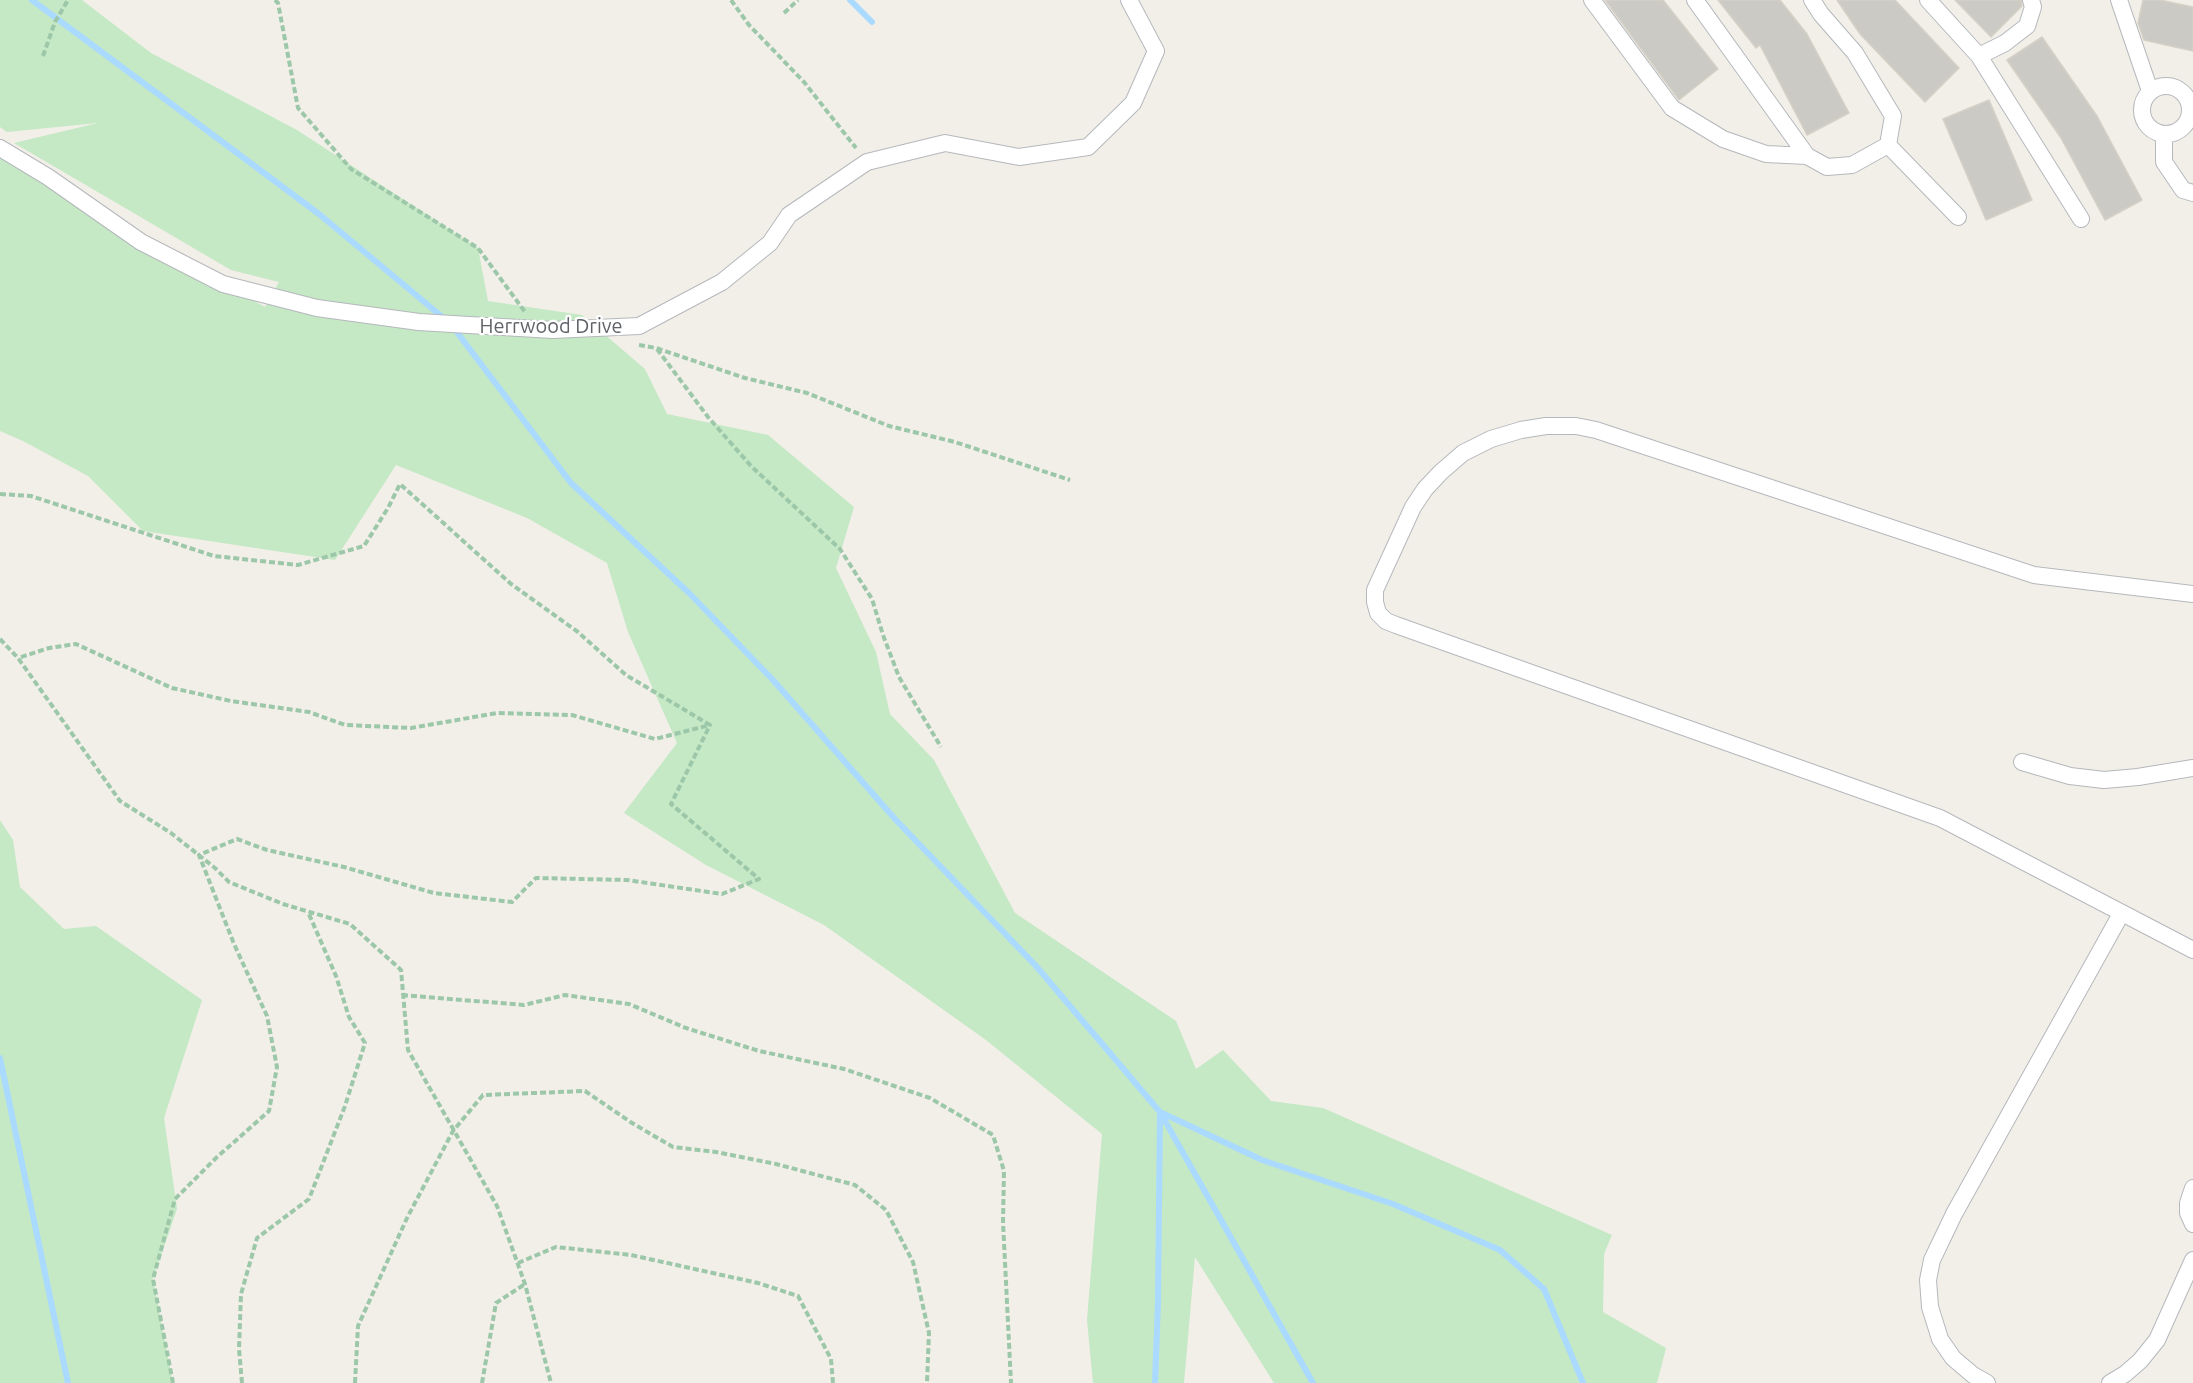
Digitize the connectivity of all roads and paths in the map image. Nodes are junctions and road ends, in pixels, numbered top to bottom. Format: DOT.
graph roads {
  1 [pos="68,0"];
  2 [pos="275,0"];
  3 [pos="731,0"];
  4 [pos="798,0"];
  5 [pos="1129,0"];
  6 [pos="1592,0"];
  7 [pos="1695,0"];
  8 [pos="1812,0"];
  9 [pos="1928,0"];
  10 [pos="2031,0"];
  11 [pos="2119,0"];
  12 [pos="784,13"];
  13 [pos="43,56"];
  14 [pos="1979,56"];
  15 [pos="2150,91"];
  16 [pos="2192,106"];
  17 [pos="2164,134"];
  18 [pos="1888,145"];
  19 [pos="0,148"];
  20 [pos="1807,156"];
  21 [pos="867,162"];
  22 [pos="2193,193"];
  23 [pos="1958,217"];
  24 [pos="2080,219"];
  25 [pos="537,329"];
  26 [pos="1070,480"];
  27 [pos="0,494"];
  28 [pos="2193,594"];
  29 [pos="0,639"];
  30 [pos="18,658"];
  31 [pos="710,725"];
  32 [pos="941,747"];
  33 [pos="2022,762"];
  34 [pos="2193,768"];
  35 [pos="199,855"];
  36 [pos="308,912"];
  37 [pos="2121,914"];
  38 [pos="2193,950"];
  39 [pos="402,995"];
  40 [pos="453,1131"];
  41 [pos="2193,1188"];
  42 [pos="2193,1224"];
  43 [pos="2193,1260"];
  44 [pos="518,1263"];
  45 [pos="525,1284"];
  46 [pos="173,1383"];
  47 [pos="242,1383"];
  48 [pos="356,1383"];
  49 [pos="482,1383"];
  50 [pos="551,1383"];
  51 [pos="834,1383"];
  52 [pos="927,1383"];
  53 [pos="1011,1383"];
  54 [pos="1987,1383"];
  55 [pos="2110,1383"];
  1 -- 13 [label="path"];
  2 -- 25 [label="path"];
  3 -- 21 [label="path"];
  4 -- 12 [label="path"];
  5 -- 21 [label="street, Herrwood Drive"];
  6 -- 20 [label="street"];
  7 -- 20 [label="street"];
  8 -- 18 [label="street"];
  9 -- 14 [label="street"];
  10 -- 14 [label="street"];
  11 -- 15 [label="street"];
  14 -- 24 [label="street"];
  15 -- 16 [label="street"];
  15 -- 17 [label="street"];
  16 -- 17 [label="street"];
  17 -- 22 [label="street"];
  18 -- 20 [label="street"];
  18 -- 23 [label="street"];
  19 -- 25 [label="street, Herrwood Drive"];
  21 -- 25 [label="street, Herrwood Drive"];
  26 -- 32 [label="path"];
  27 -- 31 [label="path"];
  28 -- 37 [label="street"];
  29 -- 30 [label="path"];
  30 -- 31 [label="path"];
  30 -- 35 [label="path"];
  31 -- 35 [label="path"];
  33 -- 34 [label="street"];
  35 -- 36 [label="path"];
  35 -- 46 [label="path"];
  36 -- 39 [label="path"];
  36 -- 47 [label="path"];
  37 -- 38 [label="street"];
  37 -- 54 [label="street"];
  39 -- 40 [label="path"];
  39 -- 53 [label="path"];
  40 -- 44 [label="path"];
  40 -- 48 [label="path"];
  40 -- 52 [label="path"];
  41 -- 42 [label="street"];
  43 -- 55 [label="street"];
  44 -- 45 [label="path"];
  44 -- 51 [label="path"];
  45 -- 49 [label="path"];
  45 -- 50 [label="path"];
}
